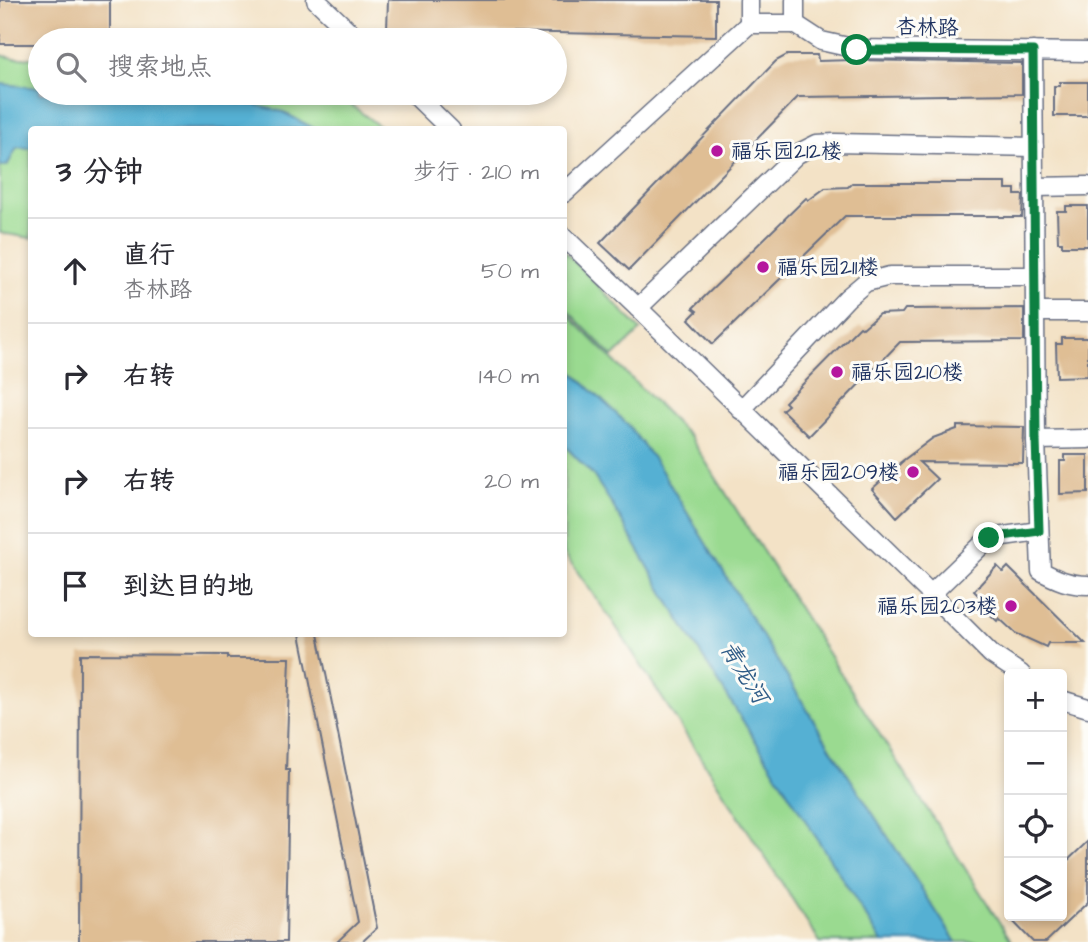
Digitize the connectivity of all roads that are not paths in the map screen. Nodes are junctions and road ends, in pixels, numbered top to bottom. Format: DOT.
graph roads {
  1 [pos="316,0"];
  2 [pos="749,0"];
  3 [pos="795,0"];
  4 [pos="749,24"];
  5 [pos="795,24"];
  6 [pos="345,28"];
  7 [pos="1033,51"];
  8 [pos="1088,52"];
  9 [pos="425,105"];
  10 [pos="447,126"];
  11 [pos="1034,147"];
  12 [pos="1088,186"];
  13 [pos="1034,187"];
  14 [pos="567,190"];
  15 [pos="567,240"];
  16 [pos="1035,276"];
  17 [pos="638,308"];
  18 [pos="1035,312"];
  19 [pos="1088,312"];
  20 [pos="741,410"];
  21 [pos="1088,439"];
  22 [pos="1036,440"];
  23 [pos="1039,531"];
  24 [pos="1088,585"];
  25 [pos="931,594"];
  26 [pos="1013,669"];
  27 [pos="1067,702"];
  28 [pos="1088,708"];
  1 -- 6 [label="street"];
  2 -- 4 [label="street"];
  3 -- 5 [label="street"];
  4 -- 5 [label="street"];
  4 -- 14 [label="street"];
  5 -- 7 [label="street, 杏林路"];
  7 -- 8 [label="street, 杏林路"];
  7 -- 11 [label="street"];
  9 -- 10 [label="street"];
  11 -- 13 [label="street"];
  11 -- 17 [label="street"];
  12 -- 13 [label="street"];
  13 -- 16 [label="street"];
  15 -- 17 [label="street"];
  16 -- 18 [label="street"];
  16 -- 20 [label="street"];
  17 -- 20 [label="street"];
  18 -- 19 [label="street"];
  18 -- 22 [label="street"];
  20 -- 25 [label="street"];
  21 -- 22 [label="street"];
  22 -- 23 [label="street"];
  23 -- 24 [label="street"];
  23 -- 25 [label="street"];
  25 -- 26 [label="street"];
  27 -- 28 [label="street"];
}
